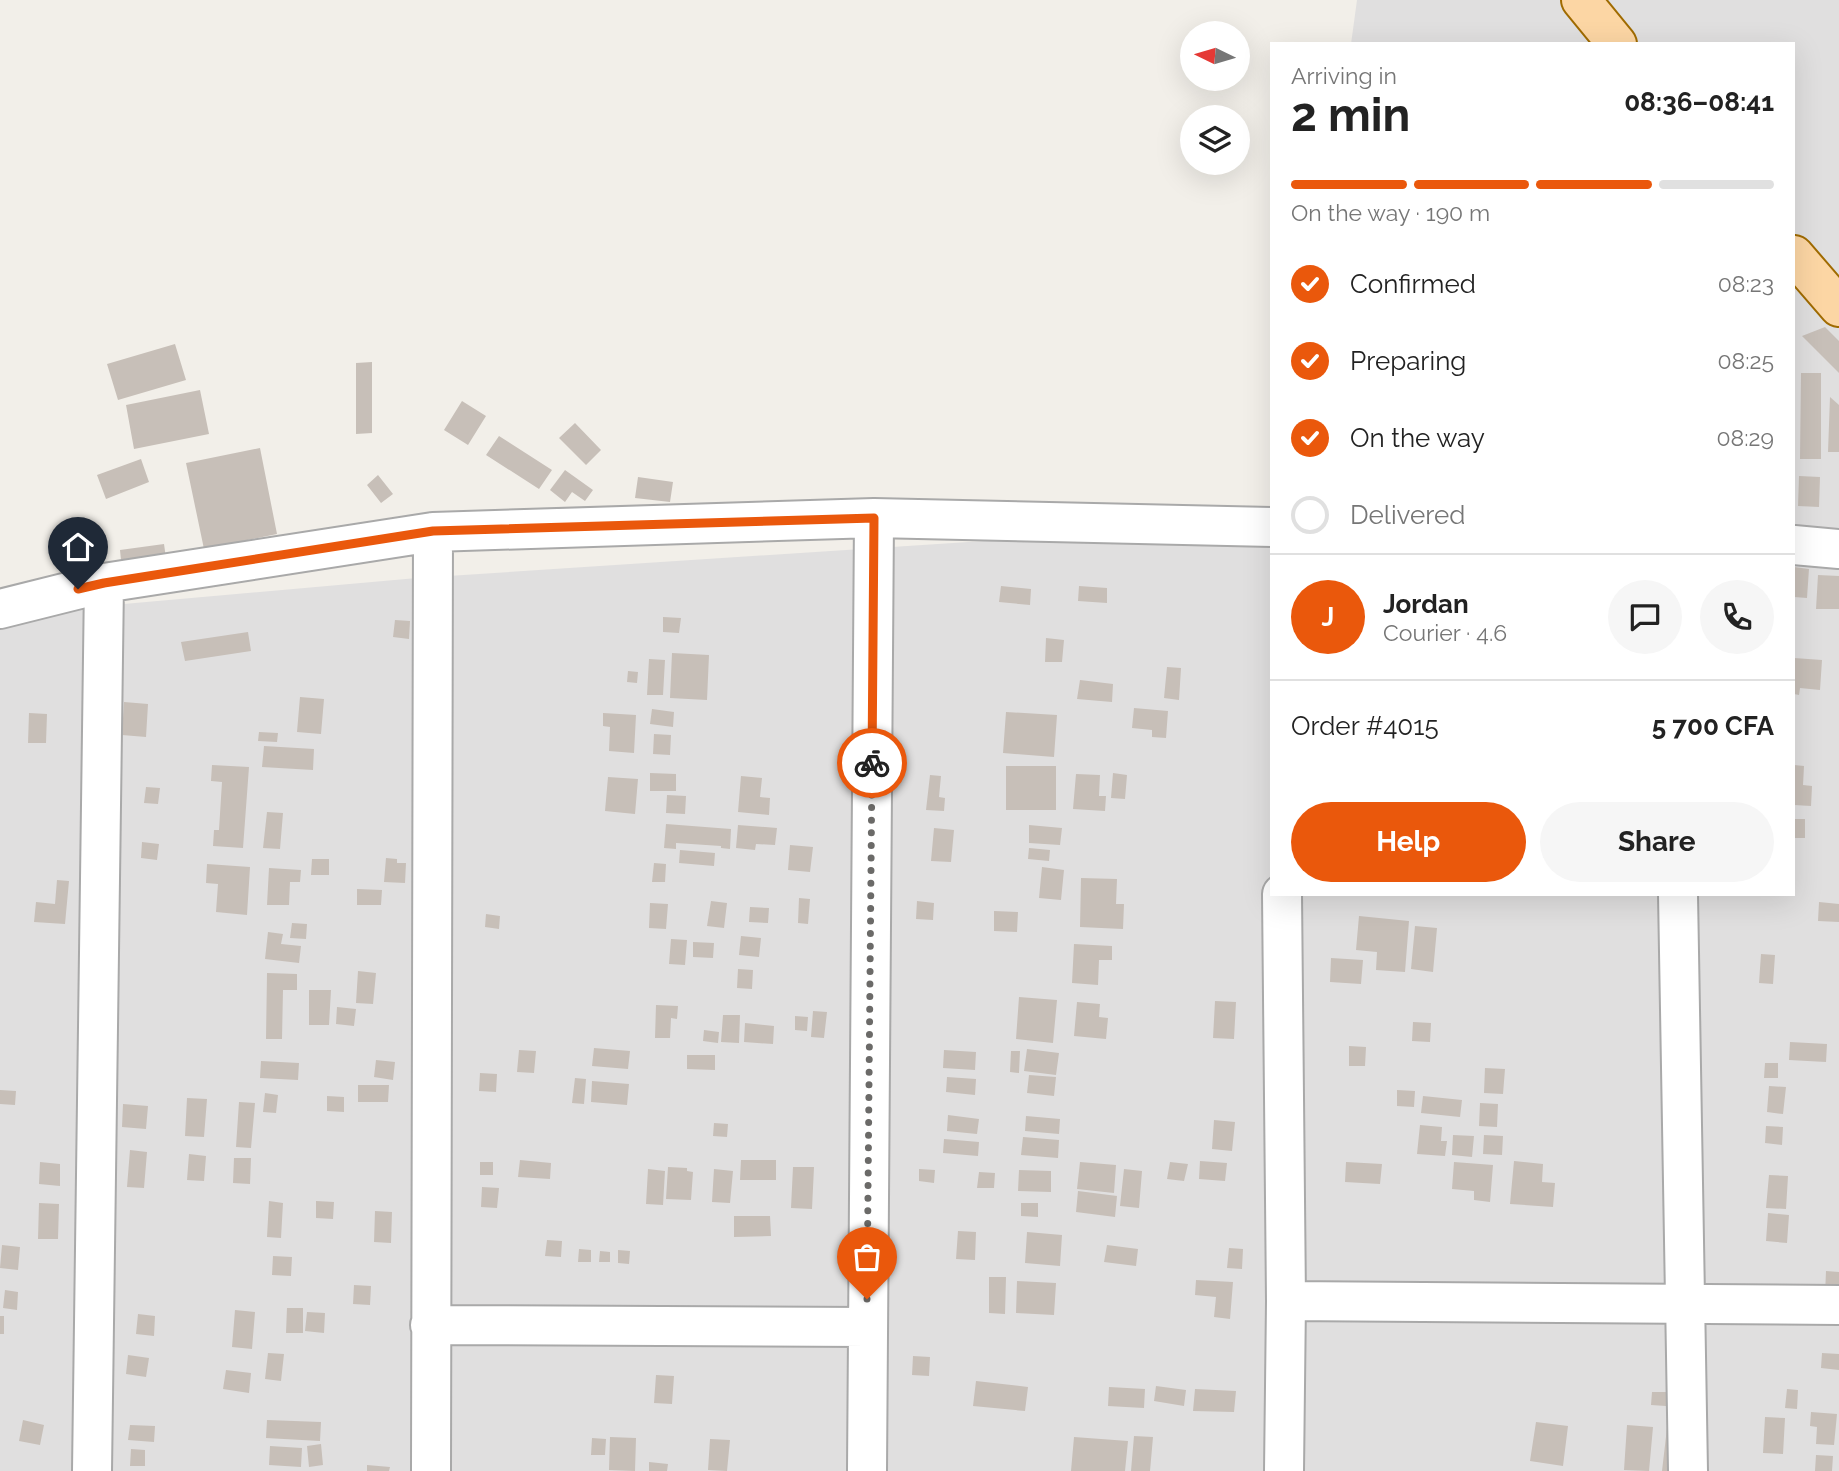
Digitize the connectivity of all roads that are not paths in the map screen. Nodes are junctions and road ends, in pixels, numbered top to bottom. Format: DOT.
graph roads {
  1 [pos="1581,0"];
  2 [pos="1616,42"];
  3 [pos="1795,256"];
  4 [pos="1839,307"];
  5 [pos="874,518"];
  6 [pos="1270,527"];
  7 [pos="433,531"];
  8 [pos="1795,545"];
  9 [pos="1839,549"];
  10 [pos="104,583"];
  11 [pos="0,609"];
  12 [pos="1282,896"];
  13 [pos="1678,896"];
  14 [pos="1286,1301"];
  15 [pos="1684,1303"];
  16 [pos="1839,1305"];
  17 [pos="430,1325"];
  18 [pos="867,1326"];
  19 [pos="92,1471"];
  20 [pos="431,1471"];
  21 [pos="867,1471"];
  22 [pos="1284,1471"];
  23 [pos="1688,1471"];
  1 -- 2 [label="main road"];
  3 -- 4 [label="main road"];
  5 -- 6 [label="street"];
  5 -- 7 [label="street"];
  5 -- 18 [label="street"];
  7 -- 10 [label="street"];
  7 -- 17 [label="street"];
  8 -- 9 [label="street"];
  10 -- 11 [label="street"];
  10 -- 19 [label="street"];
  12 -- 14 [label="street"];
  13 -- 15 [label="street"];
  14 -- 15 [label="street"];
  14 -- 22 [label="street"];
  15 -- 16 [label="street"];
  15 -- 23 [label="street"];
  17 -- 18 [label="street"];
  17 -- 20 [label="street"];
  18 -- 21 [label="street"];
}
